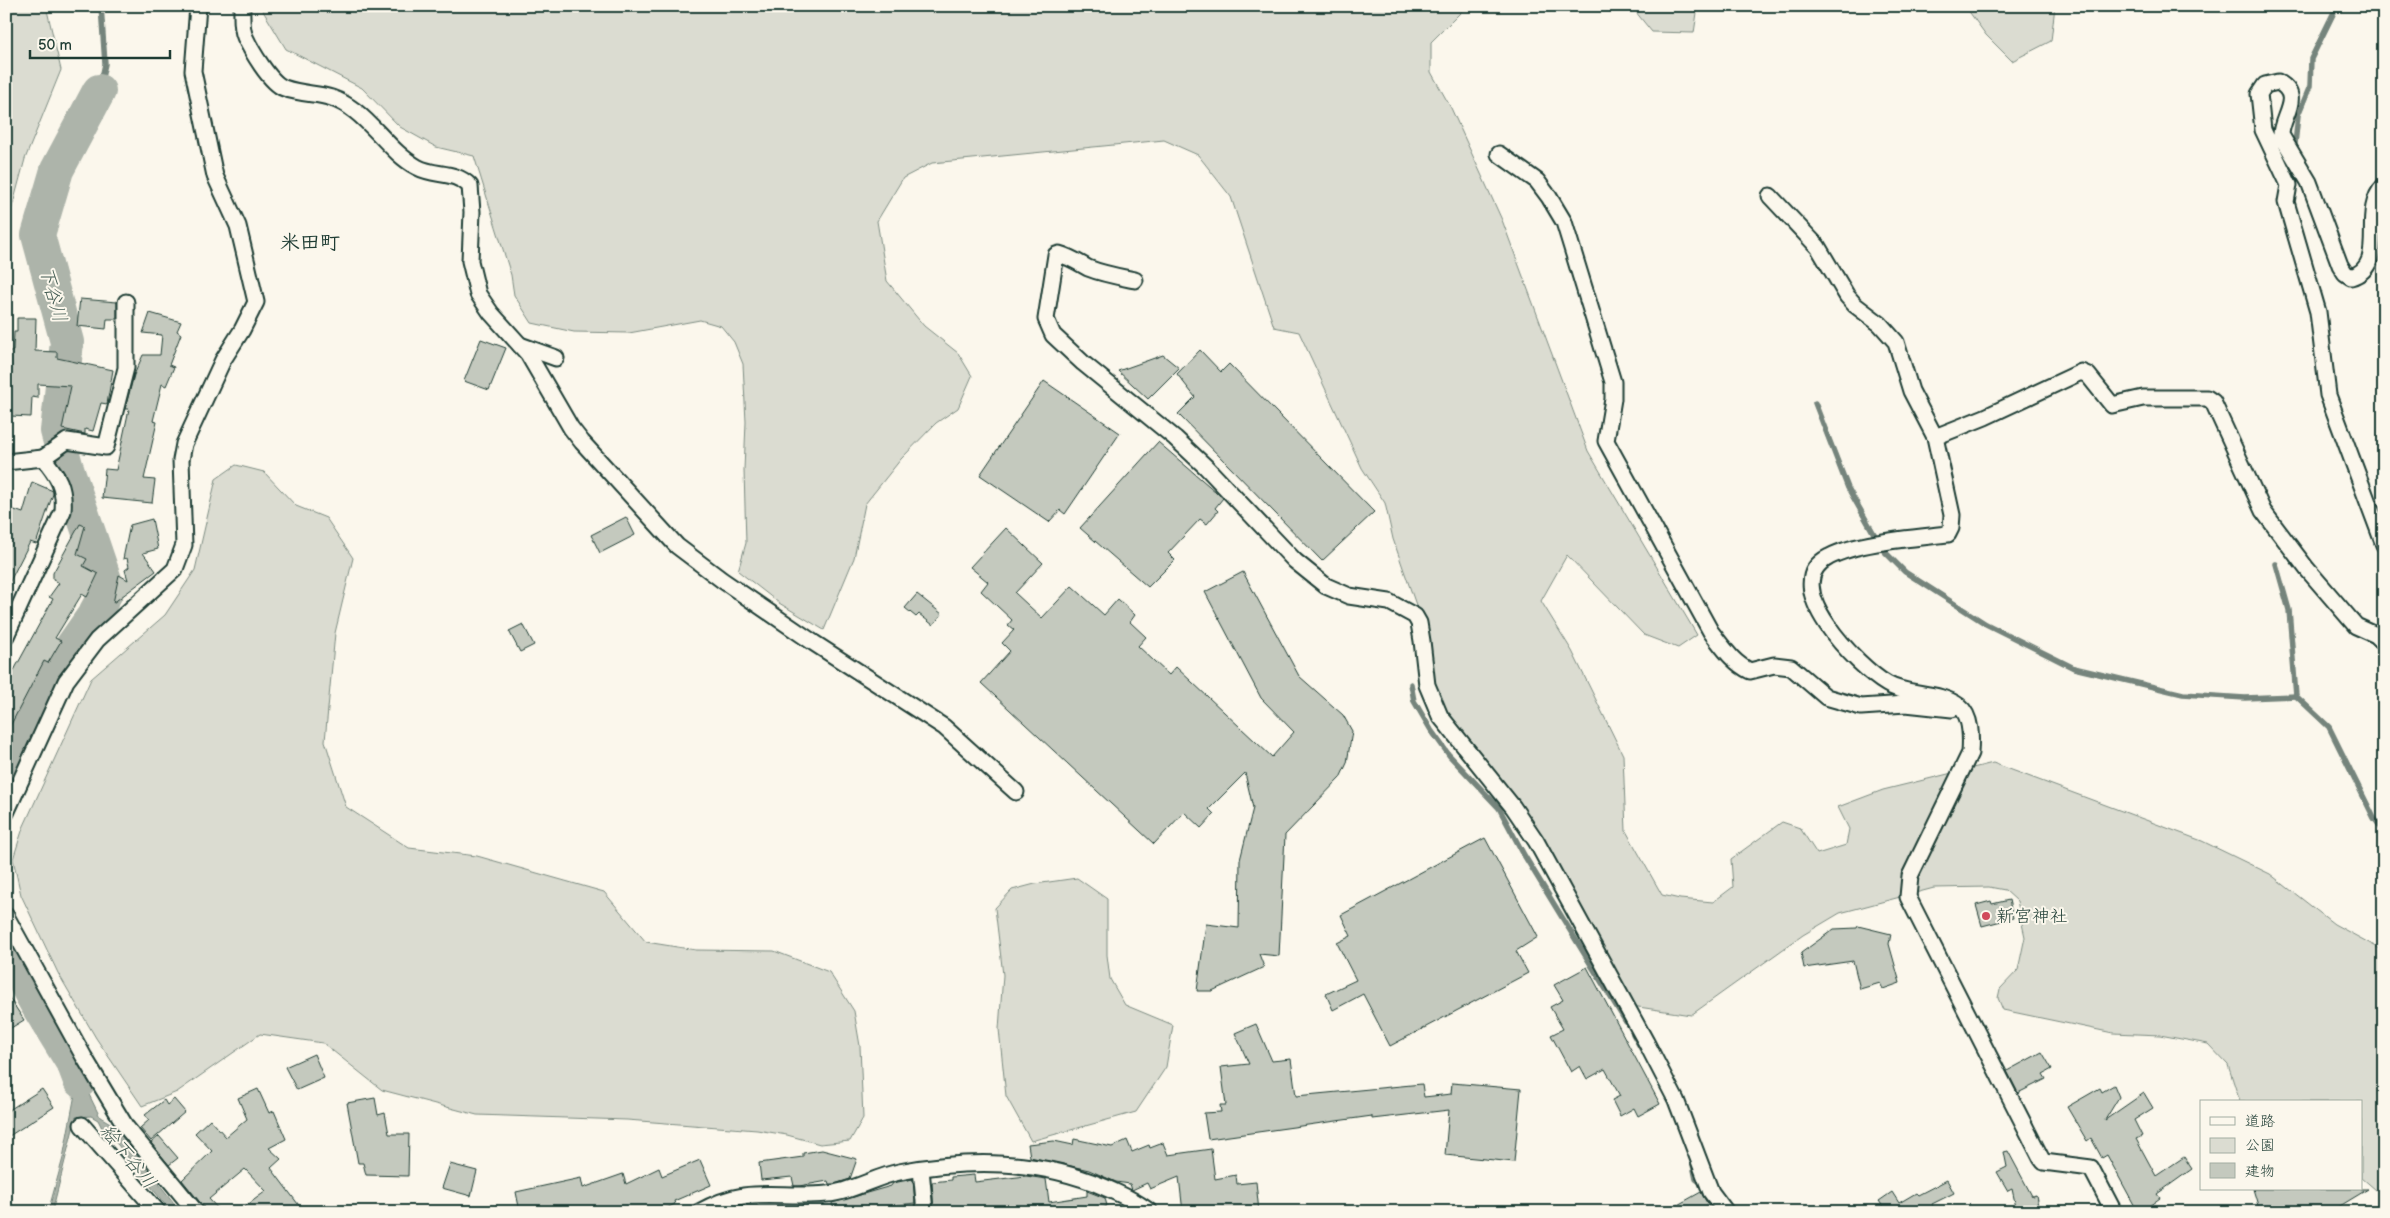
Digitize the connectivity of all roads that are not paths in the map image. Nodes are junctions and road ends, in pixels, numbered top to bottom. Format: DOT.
graph roads {
  1 [pos="198,6"];
  2 [pos="242,6"];
  3 [pos="1499,154"];
  4 [pos="2384,186"];
  5 [pos="1770,196"];
  6 [pos="1135,280"];
  7 [pos="126,302"];
  8 [pos="520,345"];
  9 [pos="556,358"];
  10 [pos="1935,438"];
  11 [pos="44,458"];
  12 [pos="6,462"];
  13 [pos="2384,545"];
  14 [pos="6,636"];
  15 [pos="2384,643"];
  16 [pos="1961,708"];
  17 [pos="1016,792"];
  18 [pos="6,813"];
  19 [pos="6,917"];
  20 [pos="82,1125"];
  21 [pos="921,1169"];
  22 [pos="158,1212"];
  23 [pos="196,1212"];
  24 [pos="699,1212"];
  25 [pos="924,1212"];
  26 [pos="1150,1212"];
  27 [pos="1726,1212"];
  28 [pos="2114,1212"];
  1 -- 18 [label="street"];
  2 -- 8 [label="street"];
  3 -- 16 [label="street"];
  4 -- 13 [label="street"];
  5 -- 10 [label="street"];
  6 -- 27 [label="street"];
  7 -- 11 [label="street"];
  8 -- 9 [label="street"];
  8 -- 17 [label="street"];
  10 -- 15 [label="street"];
  10 -- 16 [label="street"];
  11 -- 12 [label="street"];
  11 -- 14 [label="street"];
  16 -- 28 [label="street"];
  19 -- 23 [label="street"];
  20 -- 22 [label="street"];
  21 -- 24 [label="street"];
  21 -- 25 [label="street"];
  21 -- 26 [label="street"];
}
